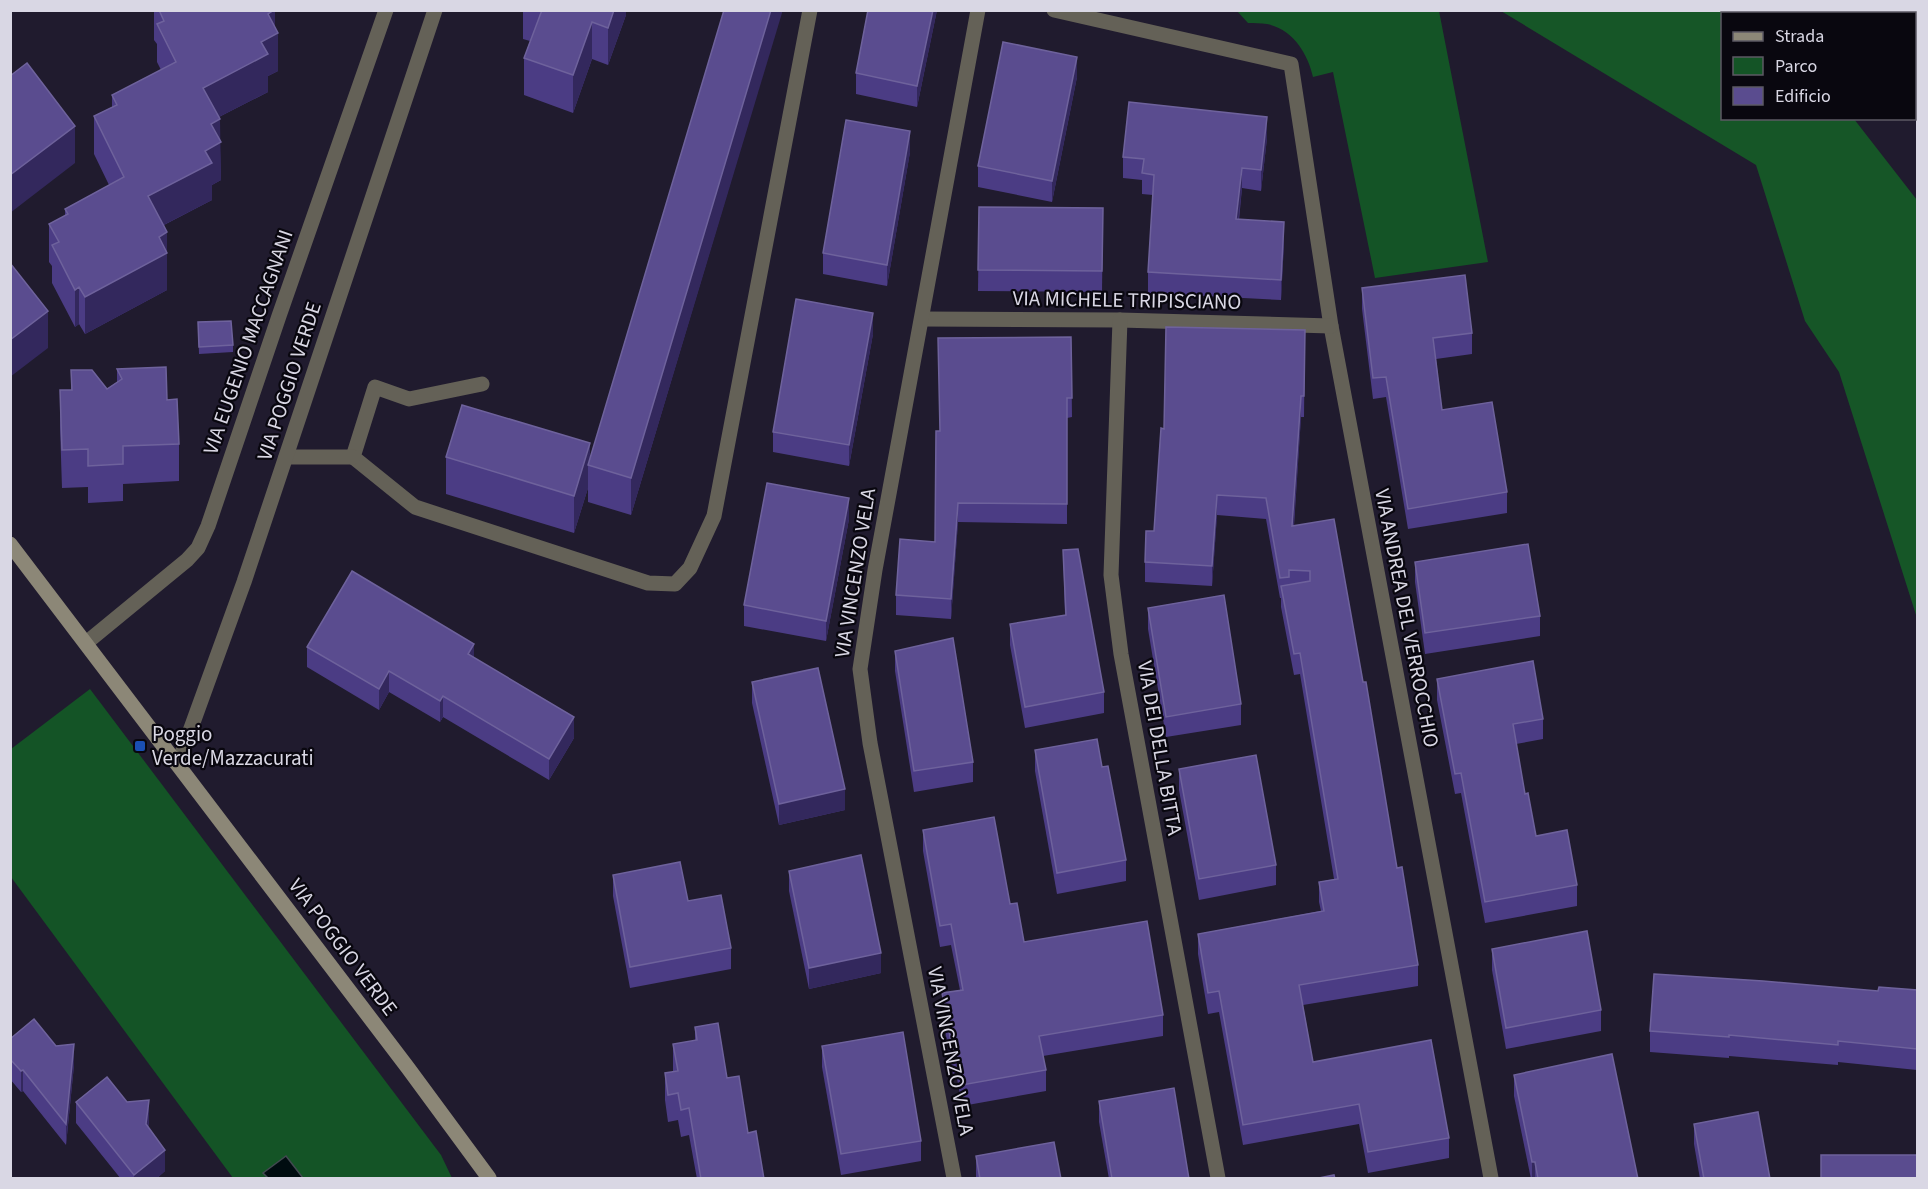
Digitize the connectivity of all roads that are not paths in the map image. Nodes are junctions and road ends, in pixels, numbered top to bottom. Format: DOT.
graph roads {
  1 [pos="386,10"];
  2 [pos="435,10"];
  3 [pos="810,10"];
  4 [pos="978,10"];
  5 [pos="1054,10"];
  6 [pos="922,319"];
  7 [pos="1120,320"];
  8 [pos="1331,326"];
  9 [pos="482,384"];
  10 [pos="286,457"];
  11 [pos="353,457"];
  12 [pos="10,544"];
  13 [pos="86,643"];
  14 [pos="178,764"];
  15 [pos="471,1156"];
  16 [pos="475,1179"];
  17 [pos="489,1179"];
  18 [pos="954,1179"];
  19 [pos="1218,1179"];
  20 [pos="1491,1179"];
  1 -- 13 [label="street, VIA EUGENIO MACCAGNANI"];
  2 -- 10 [label="street, VIA POGGIO VERDE"];
  3 -- 11 [label="street"];
  4 -- 6 [label="street, VIA VINCENZO VELA"];
  5 -- 8 [label="street, VIA ANDREA DEL VERROCCHIO"];
  6 -- 7 [label="street, VIA MICHELE TRIPISCIANO"];
  6 -- 18 [label="street, VIA VINCENZO VELA"];
  7 -- 8 [label="street, VIA MICHELE TRIPISCIANO"];
  7 -- 19 [label="street, VIA DEI DELLA BITTA"];
  8 -- 20 [label="street, VIA ANDREA DEL VERROCCHIO"];
  9 -- 11 [label="street"];
  10 -- 11 [label="street"];
  10 -- 14 [label="street, VIA POGGIO VERDE"];
  12 -- 13 [label="street, VIA POGGIO VERDE"];
  13 -- 14 [label="street, VIA POGGIO VERDE"];
  14 -- 15 [label="street, VIA POGGIO VERDE"];
  15 -- 16 [label="street, VIA POGGIO VERDE"];
  15 -- 17 [label="street, VIA POGGIO VERDE"];
}
